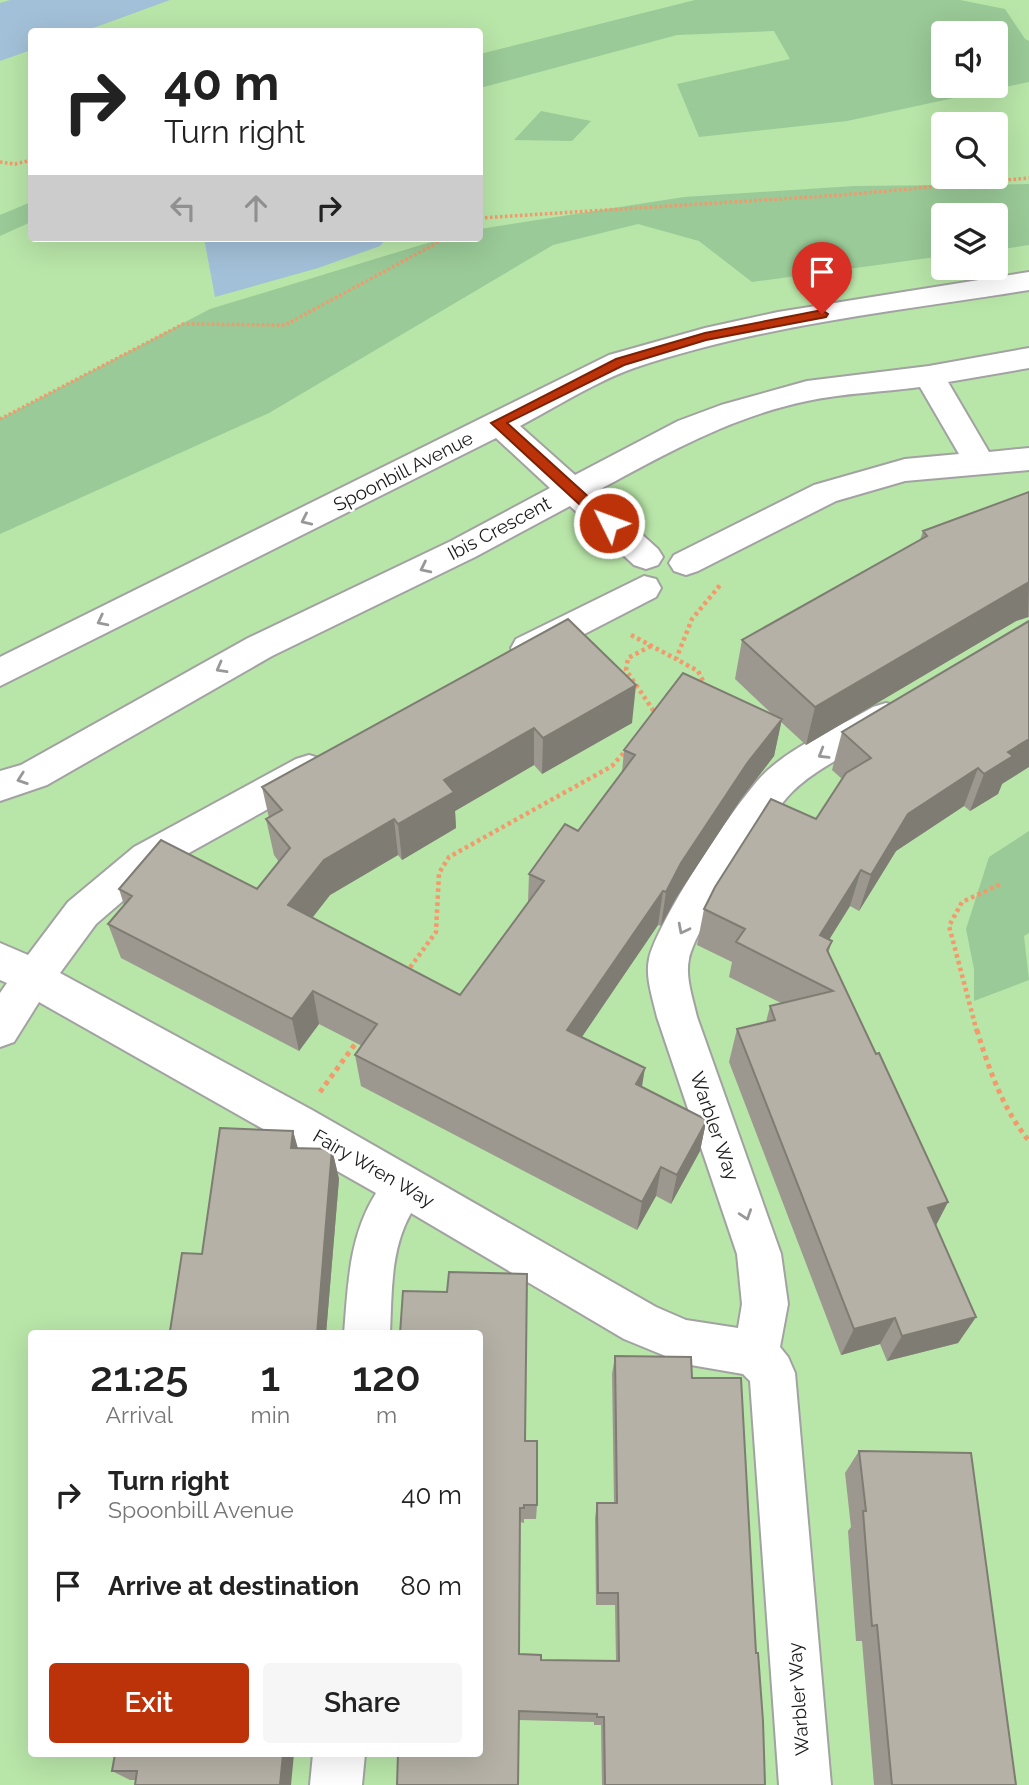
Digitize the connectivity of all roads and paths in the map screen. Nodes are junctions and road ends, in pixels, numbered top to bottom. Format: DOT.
graph roads {
  1 [pos="28,161"];
  2 [pos="0,162"];
  3 [pos="1029,178"];
  4 [pos="483,218"];
  5 [pos="439,242"];
  6 [pos="1029,281"];
  7 [pos="1029,358"];
  8 [pos="929,376"];
  9 [pos="0,419"];
  10 [pos="498,423"];
  11 [pos="1029,459"];
  12 [pos="981,465"];
  13 [pos="571,490"];
  14 [pos="645,572"];
  15 [pos="722,583"];
  16 [pos="622,630"];
  17 [pos="651,646"];
  18 [pos="676,659"];
  19 [pos="500,663"];
  20 [pos="0,673"];
  21 [pos="706,687"];
  22 [pos="911,702"];
  23 [pos="656,716"];
  24 [pos="630,746"];
  25 [pos="334,755"];
  26 [pos="0,786"];
  27 [pos="1001,884"];
  28 [pos="17,969"];
  29 [pos="404,977"];
  30 [pos="0,1029"];
  31 [pos="363,1033"];
  32 [pos="298,1124"];
  33 [pos="1029,1141"];
  34 [pos="404,1185"];
  35 [pos="367,1330"];
  36 [pos="756,1353"];
  37 [pos="339,1757"];
  38 [pos="337,1785"];
  39 [pos="805,1785"];
  1 -- 2 [label="path"];
  3 -- 4 [label="path"];
  5 -- 9 [label="path"];
  6 -- 10 [label="street, Spoonbill Avenue"];
  7 -- 8 [label="street, Ibis Crescent"];
  8 -- 12 [label="street"];
  8 -- 13 [label="street, Ibis Crescent"];
  10 -- 13 [label="street"];
  10 -- 20 [label="street, Spoonbill Avenue, one-way"];
  11 -- 12 [label="street"];
  12 -- 14 [label="street"];
  13 -- 14 [label="street"];
  13 -- 26 [label="street, Ibis Crescent, one-way"];
  14 -- 19 [label="street"];
  15 -- 18 [label="path"];
  16 -- 17 [label="path"];
  17 -- 18 [label="path"];
  17 -- 23 [label="path"];
  18 -- 21 [label="path"];
  22 -- 36 [label="street, Warbler Way, one-way"];
  24 -- 29 [label="path"];
  25 -- 28 [label="street"];
  27 -- 33 [label="path"];
  28 -- 30 [label="street"];
  28 -- 32 [label="street, Fairy Wren Way"];
  31 -- 32 [label="path"];
  32 -- 34 [label="street, Fairy Wren Way"];
  34 -- 35 [label="street"];
  34 -- 36 [label="street, Fairy Wren Way"];
  36 -- 39 [label="street, Warbler Way"];
  37 -- 38 [label="street"];
}
